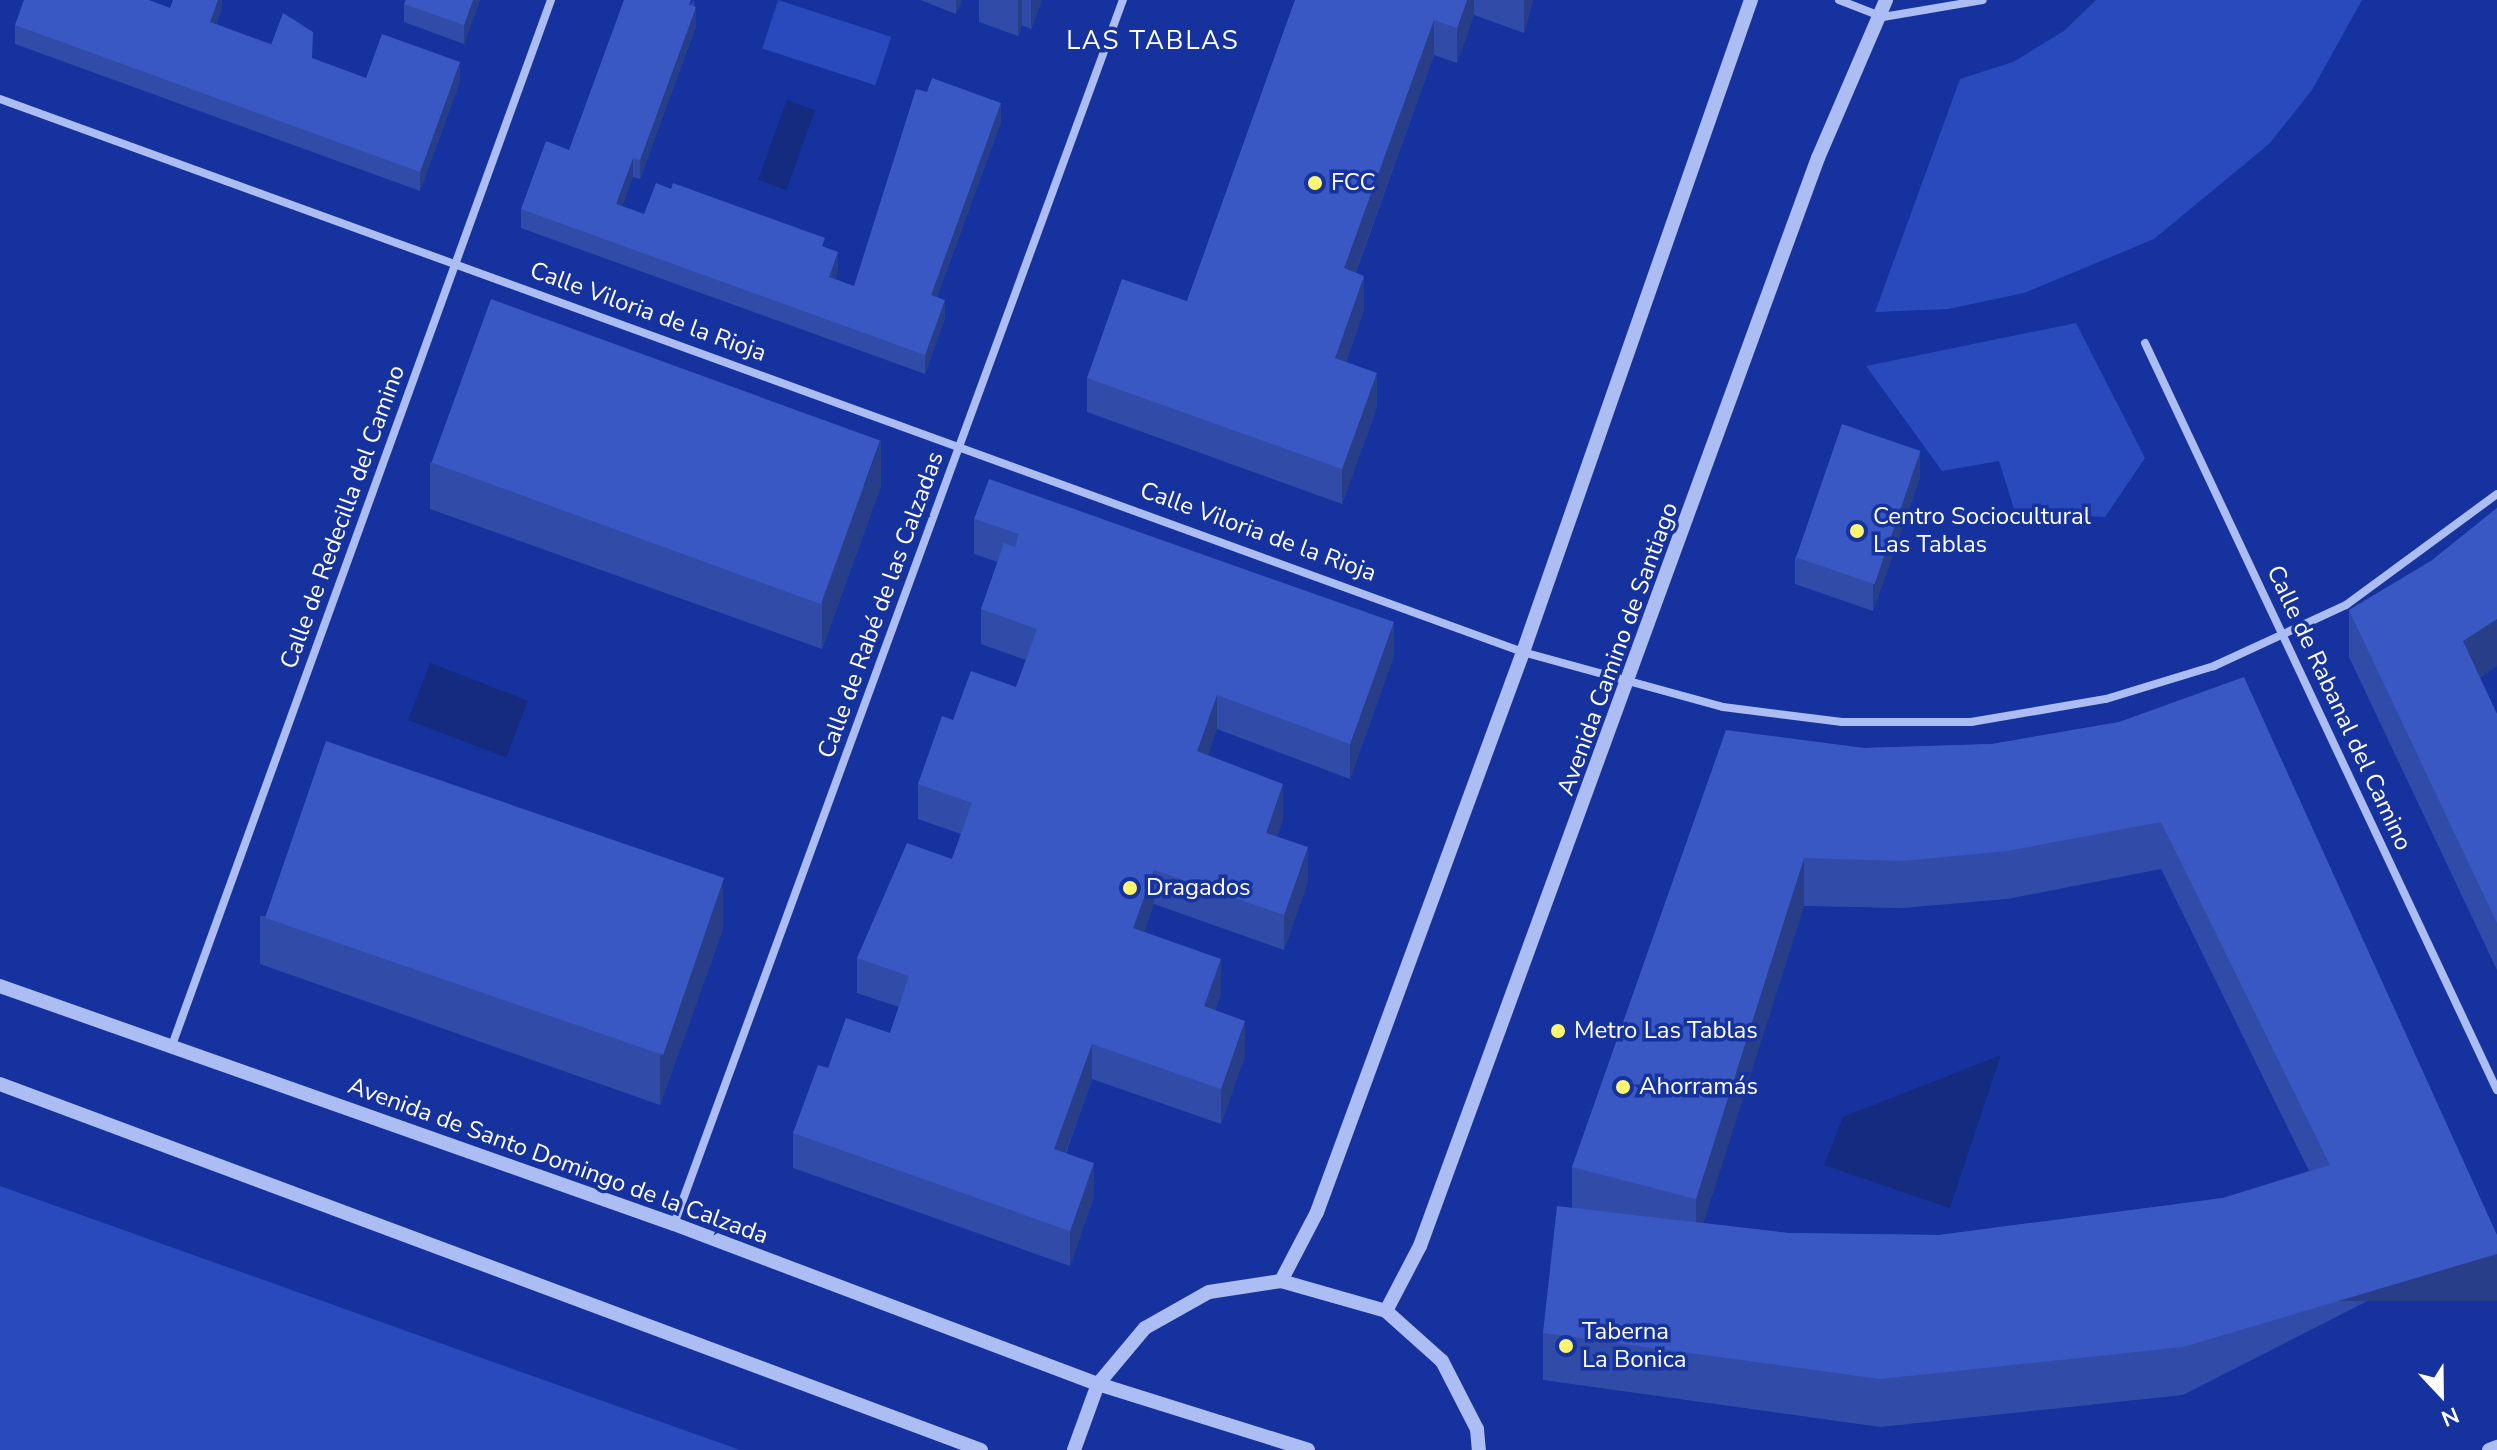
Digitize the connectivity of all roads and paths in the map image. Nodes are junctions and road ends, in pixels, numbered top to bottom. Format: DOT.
graph roads {
  1 [pos="551,0"];
  2 [pos="1123,0"];
  3 [pos="1751,0"];
  4 [pos="1839,0"];
  5 [pos="1886,0"];
  6 [pos="1983,0"];
  7 [pos="1883,17"];
  8 [pos="0,99"];
  9 [pos="456,264"];
  10 [pos="2145,343"];
  11 [pos="961,445"];
  12 [pos="2497,494"];
  13 [pos="2284,636"];
  14 [pos="1523,652"];
  15 [pos="1629,685"];
  16 [pos="0,986"];
  17 [pos="171,1048"];
  18 [pos="0,1084"];
  19 [pos="2497,1090"];
  20 [pos="674,1224"];
  21 [pos="1281,1281"];
  22 [pos="1386,1311"];
  23 [pos="1098,1384"];
  24 [pos="2497,1447"];
  25 [pos="981,1450"];
  26 [pos="1074,1450"];
  27 [pos="1308,1450"];
  28 [pos="1479,1450"];
  29 [pos="2489,1450"];
  1 -- 9 [label="street, Calle de Redecilla del Camino"];
  2 -- 11 [label="street, Calle de Rabé de las Calzadas"];
  3 -- 14 [label="street"];
  4 -- 7 [label="street"];
  5 -- 7 [label="street, Avenida Camino de Santiago"];
  6 -- 7 [label="street"];
  7 -- 15 [label="street, Avenida Camino de Santiago"];
  8 -- 9 [label="street, Calle Viloria de la Rioja"];
  9 -- 11 [label="street, Calle Viloria de la Rioja"];
  9 -- 17 [label="street, Calle de Redecilla del Camino"];
  10 -- 13 [label="street, Calle de Rabanal del Camino"];
  11 -- 14 [label="street, Calle Viloria de la Rioja"];
  11 -- 20 [label="street, Calle de Rabé de las Calzadas"];
  12 -- 13 [label="street, Calle Viloria de la Rioja"];
  13 -- 15 [label="street, Calle Viloria de la Rioja"];
  13 -- 19 [label="street, Calle de Rabanal del Camino"];
  14 -- 15 [label="street, Calle Viloria de la Rioja"];
  14 -- 21 [label="street"];
  15 -- 22 [label="street, Avenida Camino de Santiago"];
  16 -- 17 [label="street, Avenida de Santo Domingo de la Calzada"];
  17 -- 20 [label="street, Avenida de Santo Domingo de la Calzada"];
  18 -- 25 [label="street"];
  20 -- 23 [label="street, Avenida de Santo Domingo de la Calzada"];
  21 -- 22 [label="street"];
  21 -- 23 [label="street"];
  22 -- 28 [label="street"];
  23 -- 26 [label="street"];
  23 -- 27 [label="street, Avenida de Santo Domingo de la Calzada"];
  24 -- 29 [label="street"];
}
